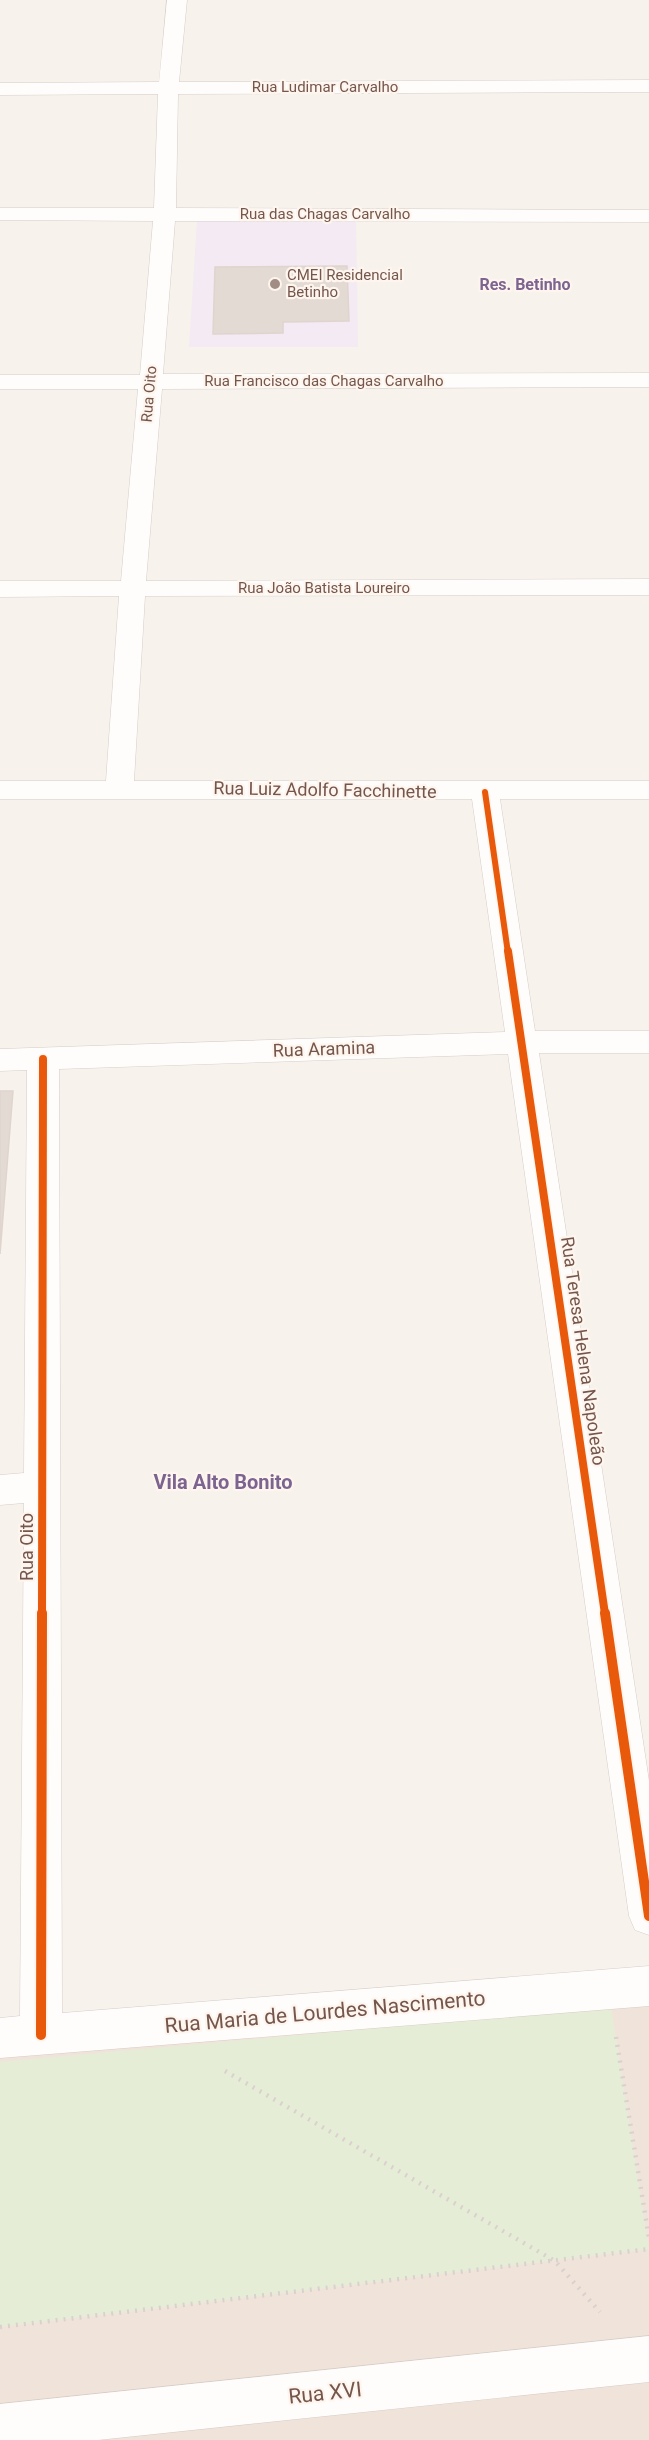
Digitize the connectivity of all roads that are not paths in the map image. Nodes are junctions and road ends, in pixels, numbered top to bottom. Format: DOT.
graph roads {
  1 [pos="177,0"];
  2 [pos="649,86"];
  3 [pos="168,88"];
  4 [pos="0,89"];
  5 [pos="165,213"];
  6 [pos="0,214"];
  7 [pos="649,216"];
  8 [pos="649,380"];
  9 [pos="0,382"];
  10 [pos="150,382"];
  11 [pos="649,587"];
  12 [pos="133,588"];
  13 [pos="0,589"];
  14 [pos="119,789"];
  15 [pos="0,790"];
  16 [pos="649,790"];
  17 [pos="485,792"];
  18 [pos="523,1042"];
  19 [pos="649,1042"];
  20 [pos="43,1059"];
  21 [pos="0,1060"];
  22 [pos="42,1487"];
  23 [pos="0,1490"];
  24 [pos="649,1916"];
  25 [pos="649,1986"];
  26 [pos="41,2035"];
  27 [pos="0,2038"];
  28 [pos="646,2360"];
  29 [pos="0,2427"];
  1 -- 3 [label="street, Rua Oito"];
  2 -- 3 [label="street, Rua Ludimar Carvalho"];
  3 -- 4 [label="street, Rua Ludimar Carvalho"];
  3 -- 5 [label="street, Rua Oito"];
  5 -- 6 [label="street, Rua das Chagas Carvalho"];
  5 -- 7 [label="street, Rua das Chagas Carvalho"];
  5 -- 10 [label="street, Rua Oito"];
  8 -- 10 [label="street, Rua Francisco das Chagas Carvalho"];
  9 -- 10 [label="street, Rua Francisco das Chagas Carvalho"];
  10 -- 12 [label="street, Rua Oito"];
  11 -- 12 [label="street, Rua João Batista Loureiro"];
  12 -- 13 [label="street, Rua João Batista Loureiro"];
  12 -- 14 [label="street, Rua Oito"];
  14 -- 15 [label="street, Rua Luiz Adolfo Facchinette"];
  14 -- 17 [label="street, Rua Luiz Adolfo Facchinette"];
  16 -- 17 [label="street, Rua Luiz Adolfo Facchinette"];
  17 -- 18 [label="street, Rua Teresa Helena Napoleão"];
  18 -- 19 [label="street, Rua Aramina"];
  18 -- 20 [label="street, Rua Aramina"];
  18 -- 24 [label="street, Rua Teresa Helena Napoleão"];
  20 -- 21 [label="street, Rua Aramina"];
  20 -- 22 [label="street, Rua Oito"];
  22 -- 23 [label="street"];
  22 -- 26 [label="street, Rua Oito"];
  25 -- 26 [label="street, Rua Maria de Lourdes Nascimento"];
  26 -- 27 [label="street, Rua Maria de Lourdes Nascimento"];
  28 -- 29 [label="street, Rua XVI"];
}
